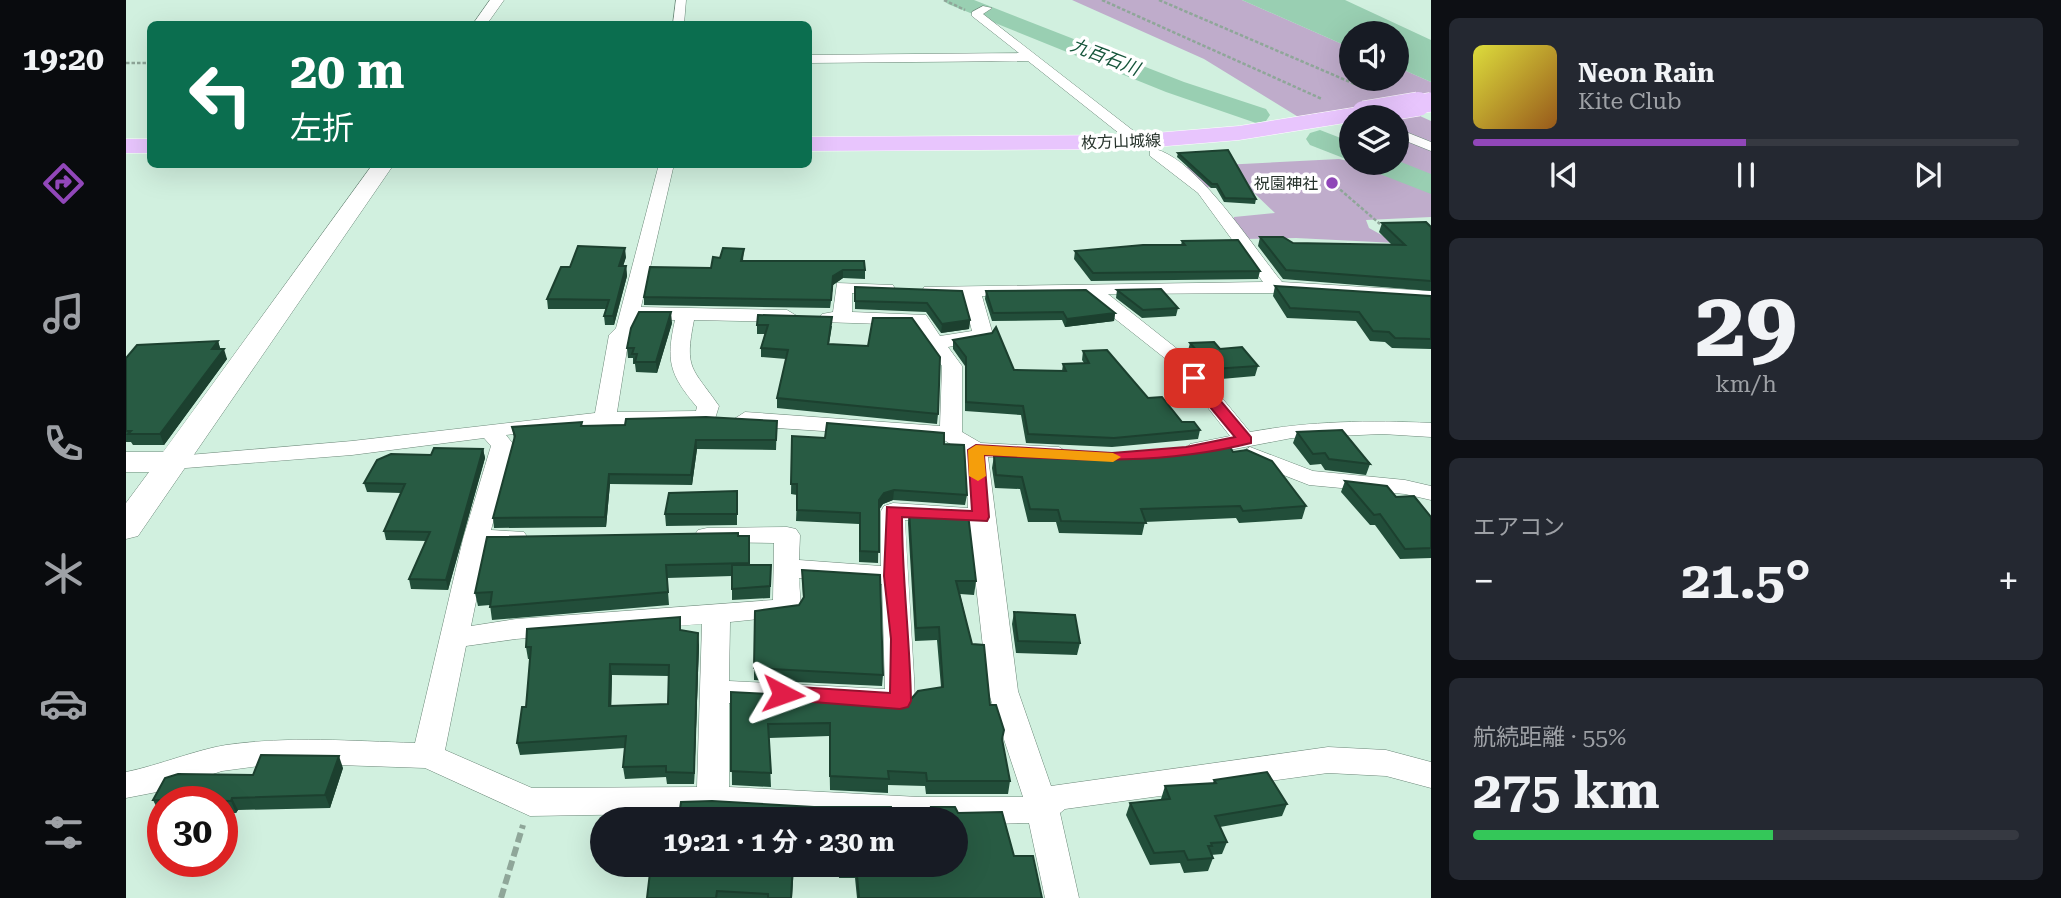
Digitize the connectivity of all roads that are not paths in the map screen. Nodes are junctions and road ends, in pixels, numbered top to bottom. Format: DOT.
graph roads {
  1 [pos="497,0"];
  2 [pos="681,0"];
  3 [pos="980,8"];
  4 [pos="482,21"];
  5 [pos="679,21"];
  6 [pos="1029,57"];
  7 [pos="812,59"];
  8 [pos="1431,102"];
  9 [pos="1409,106"];
  10 [pos="1339,118"];
  11 [pos="1130,135"];
  12 [pos="1409,138"];
  13 [pos="812,144"];
  14 [pos="126,146"];
  15 [pos="147,146"];
  16 [pos="1431,147"];
  17 [pos="1155,153"];
  18 [pos="381,168"];
  19 [pos="666,168"];
  20 [pos="1278,287"];
  21 [pos="1089,289"];
  22 [pos="971,291"];
  23 [pos="1431,297"];
  24 [pos="630,313"];
  25 [pos="685,314"];
  26 [pos="842,318"];
  27 [pos="935,343"];
  28 [pos="706,417"];
  29 [pos="605,419"];
  30 [pos="489,430"];
  31 [pos="1431,430"];
  32 [pos="951,435"];
  33 [pos="1237,442"];
  34 [pos="976,450"];
  35 [pos="1174,452"];
  36 [pos="1086,456"];
  37 [pos="126,462"];
  38 [pos="173,462"];
  39 [pos="1431,493"];
  40 [pos="981,517"];
  41 [pos="126,528"];
  42 [pos="683,536"];
  43 [pos="541,538"];
  44 [pos="476,539"];
  45 [pos="786,568"];
  46 [pos="893,576"];
  47 [pos="716,614"];
  48 [pos="454,638"];
  49 [pos="715,691"];
  50 [pos="428,756"];
  51 [pos="1431,775"];
  52 [pos="126,785"];
  53 [pos="713,800"];
  54 [pos="1042,807"];
  55 [pos="1062,898"];
  1 -- 4 [label="street"];
  2 -- 5 [label="street"];
  3 -- 6 [label="street"];
  6 -- 7 [label="street"];
  6 -- 11 [label="street"];
  8 -- 9 [label="main road, 枚方山城線, bridge"];
  10 -- 13 [label="main road, 枚方山城線"];
  12 -- 16 [label="street"];
  14 -- 15 [label="main road"];
  17 -- 20 [label="street"];
  18 -- 38 [label="street"];
  19 -- 24 [label="street"];
  20 -- 21 [label="street"];
  20 -- 23 [label="street"];
  21 -- 22 [label="street"];
  21 -- 33 [label="street"];
  22 -- 26 [label="street"];
  22 -- 27 [label="street"];
  24 -- 25 [label="street"];
  24 -- 29 [label="street"];
  25 -- 26 [label="street"];
  25 -- 28 [label="street"];
  26 -- 27 [label="street"];
  27 -- 32 [label="street"];
  28 -- 29 [label="street"];
  28 -- 32 [label="street"];
  29 -- 30 [label="street"];
  30 -- 38 [label="street"];
  30 -- 44 [label="street"];
  31 -- 33 [label="street"];
  32 -- 34 [label="street"];
  33 -- 35 [label="street"];
  33 -- 39 [label="street"];
  34 -- 36 [label="street"];
  34 -- 40 [label="street"];
  37 -- 38 [label="street"];
  38 -- 41 [label="street"];
  40 -- 46 [label="street"];
  40 -- 54 [label="street"];
  42 -- 45 [label="street"];
  43 -- 44 [label="street"];
  44 -- 48 [label="street"];
  45 -- 46 [label="street"];
  45 -- 47 [label="street"];
  46 -- 49 [label="street"];
  47 -- 48 [label="street"];
  47 -- 49 [label="street"];
  48 -- 50 [label="street"];
  49 -- 53 [label="street"];
  50 -- 52 [label="street"];
  50 -- 53 [label="street"];
  51 -- 54 [label="street"];
  53 -- 54 [label="street"];
  54 -- 55 [label="street"];
}
